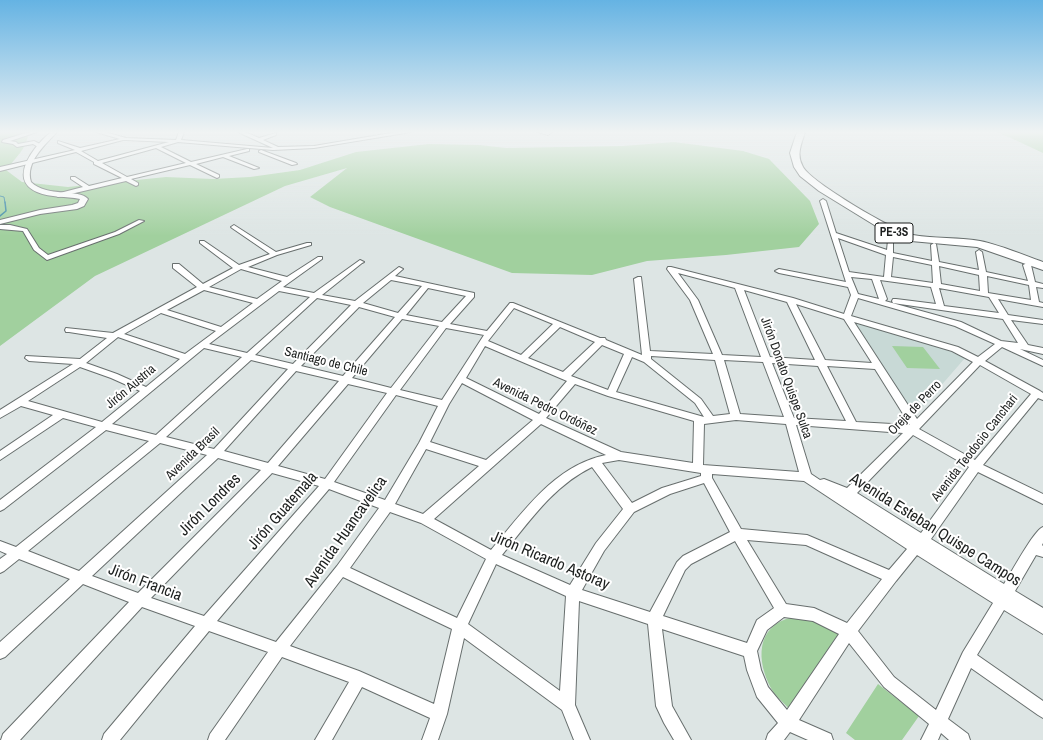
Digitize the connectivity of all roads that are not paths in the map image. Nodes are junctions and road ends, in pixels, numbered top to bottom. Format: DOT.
graph roads {
  1 [pos="11,167"];
  2 [pos="29,167"];
  3 [pos="103,167"];
  4 [pos="177,167"];
  5 [pos="199,167"];
  6 [pos="252,167"];
  7 [pos="798,167"];
  8 [pos="256,168"];
  9 [pos="0,169"];
  10 [pos="217,176"];
  11 [pos="73,178"];
  12 [pos="127,178"];
  13 [pos="136,184"];
  14 [pos="88,188"];
  15 [pos="58,195"];
  16 [pos="823,201"];
  17 [pos="141,221"];
  18 [pos="0,222"];
  19 [pos="0,227"];
  20 [pos="234,227"];
  21 [pos="833,234"];
  22 [pos="891,240"];
  23 [pos="202,242"];
  24 [pos="309,244"];
  25 [pos="934,245"];
  26 [pos="978,252"];
  27 [pos="276,254"];
  28 [pos="890,254"];
  29 [pos="320,258"];
  30 [pos="360,262"];
  31 [pos="936,263"];
  32 [pos="1027,265"];
  33 [pos="176,266"];
  34 [pos="1043,266"];
  35 [pos="239,268"];
  36 [pos="399,269"];
  37 [pos="779,271"];
  38 [pos="983,273"];
  39 [pos="846,274"];
  40 [pos="389,277"];
  41 [pos="875,277"];
  42 [pos="638,279"];
  43 [pos="887,279"];
  44 [pos="288,280"];
  45 [pos="1032,283"];
  46 [pos="851,285"];
  47 [pos="426,286"];
  48 [pos="935,286"];
  49 [pos="1043,286"];
  50 [pos="202,287"];
  51 [pos="277,288"];
  52 [pos="739,288"];
  53 [pos="855,295"];
  54 [pos="315,296"];
  55 [pos="988,296"];
  56 [pos="883,299"];
  57 [pos="790,300"];
  58 [pos="258,302"];
  59 [pos="357,304"];
  60 [pos="1039,304"];
  61 [pos="940,307"];
  62 [pos="160,310"];
  63 [pos="399,316"];
  64 [pos="848,317"];
  65 [pos="1006,317"];
  66 [pos="1043,322"];
  67 [pos="560,323"];
  68 [pos="445,324"];
  69 [pos="69,330"];
  70 [pos="222,330"];
  71 [pos="116,335"];
  72 [pos="487,338"];
  73 [pos="602,340"];
  74 [pos="1002,343"];
  75 [pos="202,346"];
  76 [pos="1025,348"];
  77 [pos="1043,351"];
  78 [pos="629,353"];
  79 [pos="249,356"];
  80 [pos="647,356"];
  81 [pos="29,358"];
  82 [pos="187,358"];
  83 [pos="523,358"];
  84 [pos="719,358"];
  85 [pos="768,360"];
  86 [pos="979,361"];
  87 [pos="822,362"];
  88 [pos="80,363"];
  89 [pos="1043,363"];
  90 [pos="878,366"];
  91 [pos="294,368"];
  92 [pos="569,378"];
  93 [pos="344,380"];
  94 [pos="461,380"];
  95 [pos="147,391"];
  96 [pos="393,392"];
  97 [pos="611,394"];
  98 [pos="1040,395"];
  99 [pos="19,402"];
  100 [pos="444,404"];
  101 [pos="0,415"];
  102 [pos="60,415"];
  103 [pos="736,417"];
  104 [pos="540,419"];
  105 [pos="705,420"];
  106 [pos="790,421"];
  107 [pos="104,426"];
  108 [pos="853,426"];
  109 [pos="915,428"];
  110 [pos="158,439"];
  111 [pos="424,444"];
  112 [pos="216,453"];
  113 [pos="0,456"];
  114 [pos="619,456"];
  115 [pos="594,461"];
  116 [pos="488,465"];
  117 [pos="976,466"];
  118 [pos="269,469"];
  119 [pos="703,472"];
  120 [pos="806,477"];
  121 [pos="327,484"];
  122 [pos="849,494"];
  123 [pos="1043,499"];
  124 [pos="388,505"];
  125 [pos="0,506"];
  126 [pos="630,508"];
  127 [pos="425,520"];
  128 [pos="1043,532"];
  129 [pos="737,534"];
  130 [pos="919,544"];
  131 [pos="0,546"];
  132 [pos="1038,549"];
  133 [pos="17,552"];
  134 [pos="493,557"];
  135 [pos="0,566"];
  136 [pos="341,570"];
  137 [pos="81,576"];
  138 [pos="891,577"];
  139 [pos="573,593"];
  140 [pos="1004,597"];
  141 [pos="140,600"];
  142 [pos="782,610"];
  143 [pos="1043,616"];
  144 [pos="654,619"];
  145 [pos="206,624"];
  146 [pos="460,626"];
  147 [pos="1043,627"];
  148 [pos="849,631"];
  149 [pos="279,649"];
  150 [pos="750,651"];
  151 [pos="0,652"];
  152 [pos="968,657"];
  153 [pos="359,678"];
  154 [pos="567,705"];
  155 [pos="1043,710"];
  156 [pos="440,714"];
  157 [pos="787,722"];
  158 [pos="940,722"];
  159 [pos="434,738"];
  160 [pos="9,740"];
  161 [pos="110,740"];
  162 [pos="216,740"];
  163 [pos="323,740"];
  164 [pos="582,740"];
  165 [pos="683,740"];
  166 [pos="774,740"];
  167 [pos="824,740"];
  168 [pos="929,740"];
  169 [pos="962,740"];
  1 -- 9 [label="street"];
  2 -- 15 [label="street"];
  3 -- 12 [label="street"];
  4 -- 12 [label="street"];
  5 -- 10 [label="street"];
  6 -- 8 [label="street"];
  7 -- 34 [label="highway, PE-3S"];
  11 -- 14 [label="street"];
  12 -- 13 [label="street"];
  12 -- 14 [label="street"];
  14 -- 15 [label="street"];
  15 -- 18 [label="street"];
  16 -- 21 [label="street"];
  17 -- 19 [label="street"];
  20 -- 27 [label="street"];
  21 -- 28 [label="street"];
  21 -- 39 [label="street"];
  22 -- 28 [label="street"];
  23 -- 35 [label="street"];
  24 -- 27 [label="street"];
  25 -- 31 [label="street"];
  26 -- 38 [label="street"];
  27 -- 35 [label="street"];
  28 -- 31 [label="street"];
  28 -- 43 [label="street"];
  29 -- 44 [label="street, Jirón Austria"];
  30 -- 54 [label="street"];
  31 -- 38 [label="street"];
  31 -- 48 [label="street"];
  32 -- 45 [label="street"];
  33 -- 50 [label="street"];
  35 -- 44 [label="street"];
  35 -- 50 [label="street"];
  36 -- 40 [label="street, Avenida Brasil"];
  37 -- 46 [label="street"];
  38 -- 45 [label="street"];
  38 -- 55 [label="street"];
  39 -- 41 [label="street"];
  39 -- 46 [label="street"];
  40 -- 47 [label="street"];
  40 -- 59 [label="street, Avenida Brasil"];
  41 -- 43 [label="street"];
  41 -- 56 [label="street"];
  42 -- 80 [label="street"];
  43 -- 48 [label="street"];
  44 -- 51 [label="street, Jirón Austria"];
  45 -- 49 [label="street"];
  45 -- 60 [label="street"];
  46 -- 53 [label="street"];
  47 -- 63 [label="street, Jirón Londres"];
  47 -- 68 [label="street, Jirón Guatemala"];
  48 -- 55 [label="street"];
  48 -- 61 [label="street"];
  50 -- 58 [label="street"];
  50 -- 62 [label="street"];
  51 -- 54 [label="street"];
  51 -- 58 [label="street, Jirón Austria"];
  52 -- 57 [label="street"];
  52 -- 84 [label="street"];
  52 -- 85 [label="street, Jirón Donato Quispe Sulca"];
  53 -- 56 [label="street"];
  53 -- 64 [label="street"];
  53 -- 74 [label="street"];
  54 -- 59 [label="street"];
  54 -- 79 [label="street"];
  55 -- 60 [label="street"];
  55 -- 65 [label="street"];
  56 -- 61 [label="street"];
  57 -- 64 [label="street"];
  57 -- 87 [label="street"];
  58 -- 70 [label="street, Jirón Austria"];
  59 -- 63 [label="street"];
  59 -- 91 [label="street, Avenida Brasil"];
  61 -- 65 [label="street"];
  62 -- 70 [label="street"];
  62 -- 71 [label="street"];
  63 -- 68 [label="street"];
  63 -- 93 [label="street, Jirón Londres"];
  64 -- 86 [label="street"];
  64 -- 90 [label="street"];
  65 -- 66 [label="street"];
  65 -- 76 [label="street"];
  67 -- 72 [label="street, Avenida Huancavelica"];
  67 -- 73 [label="street"];
  67 -- 83 [label="street"];
  68 -- 72 [label="street"];
  68 -- 96 [label="street, Jirón Guatemala"];
  69 -- 71 [label="street"];
  70 -- 75 [label="street, Jirón Austria"];
  71 -- 82 [label="street"];
  71 -- 88 [label="street"];
  72 -- 83 [label="street"];
  72 -- 94 [label="street, Avenida Huancavelica"];
  73 -- 78 [label="street"];
  73 -- 92 [label="street"];
  74 -- 76 [label="street"];
  74 -- 86 [label="street, Oreja de Perro"];
  74 -- 89 [label="street"];
  75 -- 79 [label="street, Santiago de Chile"];
  75 -- 82 [label="street, Jirón Austria"];
  76 -- 77 [label="street"];
  78 -- 80 [label="street"];
  78 -- 97 [label="street"];
  79 -- 91 [label="street, Santiago de Chile"];
  79 -- 110 [label="street"];
  80 -- 84 [label="street"];
  80 -- 105 [label="street"];
  81 -- 88 [label="street"];
  82 -- 95 [label="street, Jirón Austria"];
  83 -- 92 [label="street"];
  84 -- 85 [label="street"];
  84 -- 103 [label="street"];
  85 -- 87 [label="street"];
  85 -- 106 [label="street, Jirón Donato Quispe Sulca"];
  86 -- 98 [label="street"];
  86 -- 109 [label="street, Oreja de Perro"];
  87 -- 90 [label="street"];
  87 -- 108 [label="street"];
  88 -- 95 [label="street"];
  88 -- 99 [label="street"];
  90 -- 109 [label="street"];
  91 -- 93 [label="street, Santiago de Chile"];
  91 -- 112 [label="street, Avenida Brasil"];
  92 -- 97 [label="street"];
  92 -- 104 [label="street"];
  93 -- 96 [label="street, Santiago de Chile"];
  93 -- 118 [label="street, Jirón Londres"];
  94 -- 100 [label="street, Avenida Huancavelica"];
  94 -- 104 [label="street, Avenida Pedro Ordóñez"];
  95 -- 107 [label="street, Jirón Austria"];
  96 -- 100 [label="street, Santiago de Chile"];
  96 -- 121 [label="street, Jirón Guatemala"];
  97 -- 105 [label="street"];
  98 -- 117 [label="street, Avenida Teodocio Canchari"];
  99 -- 101 [label="street"];
  99 -- 102 [label="street, Jirón Ricardo Astoray"];
  100 -- 111 [label="street, Avenida Huancavelica"];
  102 -- 107 [label="street, Jirón Ricardo Astoray"];
  102 -- 113 [label="street"];
  103 -- 105 [label="street"];
  103 -- 106 [label="street"];
  104 -- 114 [label="street, Avenida Pedro Ordóñez"];
  104 -- 116 [label="street"];
  105 -- 119 [label="street"];
  106 -- 108 [label="street"];
  106 -- 120 [label="street, Jirón Donato Quispe Sulca"];
  107 -- 110 [label="street, Jirón Ricardo Astoray"];
  107 -- 125 [label="street, Jirón Austria"];
  108 -- 109 [label="street"];
  109 -- 117 [label="street"];
  109 -- 122 [label="street, Oreja de Perro"];
  110 -- 112 [label="street, Jirón Ricardo Astoray"];
  110 -- 133 [label="street"];
  111 -- 116 [label="street"];
  111 -- 124 [label="street, Avenida Huancavelica"];
  112 -- 118 [label="street, Jirón Ricardo Astoray"];
  112 -- 137 [label="street, Avenida Brasil"];
  114 -- 115 [label="street"];
  114 -- 119 [label="street"];
  115 -- 126 [label="street"];
  115 -- 134 [label="street"];
  116 -- 127 [label="street"];
  117 -- 123 [label="street"];
  117 -- 130 [label="street, Avenida Teodocio Canchari"];
  118 -- 121 [label="street, Jirón Ricardo Astoray"];
  118 -- 141 [label="street, Jirón Londres"];
  119 -- 120 [label="street"];
  119 -- 126 [label="street"];
  119 -- 129 [label="street"];
  120 -- 122 [label="street, Avenida Esteban Quispe Campos"];
  120 -- 130 [label="street"];
  121 -- 124 [label="street, Jirón Ricardo Astoray"];
  121 -- 145 [label="street, Jirón Guatemala"];
  122 -- 130 [label="street, Avenida Esteban Quispe Campos"];
  124 -- 127 [label="street, Jirón Ricardo Astoray"];
  124 -- 136 [label="street, Avenida Huancavelica"];
  126 -- 139 [label="street"];
  127 -- 134 [label="street, Jirón Ricardo Astoray"];
  128 -- 132 [label="street"];
  129 -- 138 [label="street"];
  129 -- 142 [label="street"];
  129 -- 144 [label="street"];
  130 -- 138 [label="street, Avenida Teodocio Canchari"];
  130 -- 140 [label="street"];
  131 -- 133 [label="street, Jirón Francia"];
  132 -- 140 [label="street"];
  133 -- 135 [label="street"];
  133 -- 137 [label="street, Jirón Francia"];
  134 -- 139 [label="street, Jirón Ricardo Astoray"];
  134 -- 146 [label="street"];
  136 -- 146 [label="street"];
  136 -- 149 [label="street, Avenida Huancavelica"];
  137 -- 141 [label="street, Jirón Francia"];
  137 -- 151 [label="street, Avenida Brasil"];
  138 -- 148 [label="street, Avenida Teodocio Canchari"];
  139 -- 144 [label="street, Jirón Ricardo Astoray"];
  139 -- 154 [label="street"];
  140 -- 143 [label="street, Avenida Esteban Quispe Campos"];
  140 -- 147 [label="street"];
  140 -- 152 [label="street"];
  141 -- 145 [label="street, Jirón Francia"];
  141 -- 160 [label="street, Jirón Londres"];
  142 -- 148 [label="street"];
  142 -- 150 [label="street"];
  144 -- 150 [label="street, Jirón Ricardo Astoray"];
  144 -- 165 [label="street"];
  145 -- 149 [label="street, Jirón Francia"];
  145 -- 161 [label="street, Jirón Guatemala"];
  146 -- 154 [label="street"];
  146 -- 156 [label="street"];
  148 -- 157 [label="street, Avenida Teodocio Canchari"];
  148 -- 158 [label="street"];
  149 -- 153 [label="street, Jirón Francia"];
  149 -- 162 [label="street, Avenida Huancavelica"];
  150 -- 157 [label="street"];
  152 -- 155 [label="street"];
  152 -- 158 [label="street"];
  153 -- 156 [label="street, Jirón Francia"];
  153 -- 163 [label="street"];
  154 -- 164 [label="street"];
  156 -- 159 [label="street"];
  157 -- 166 [label="street, Avenida Teodocio Canchari"];
  157 -- 167 [label="street"];
  158 -- 168 [label="street"];
  158 -- 169 [label="street"];
}
